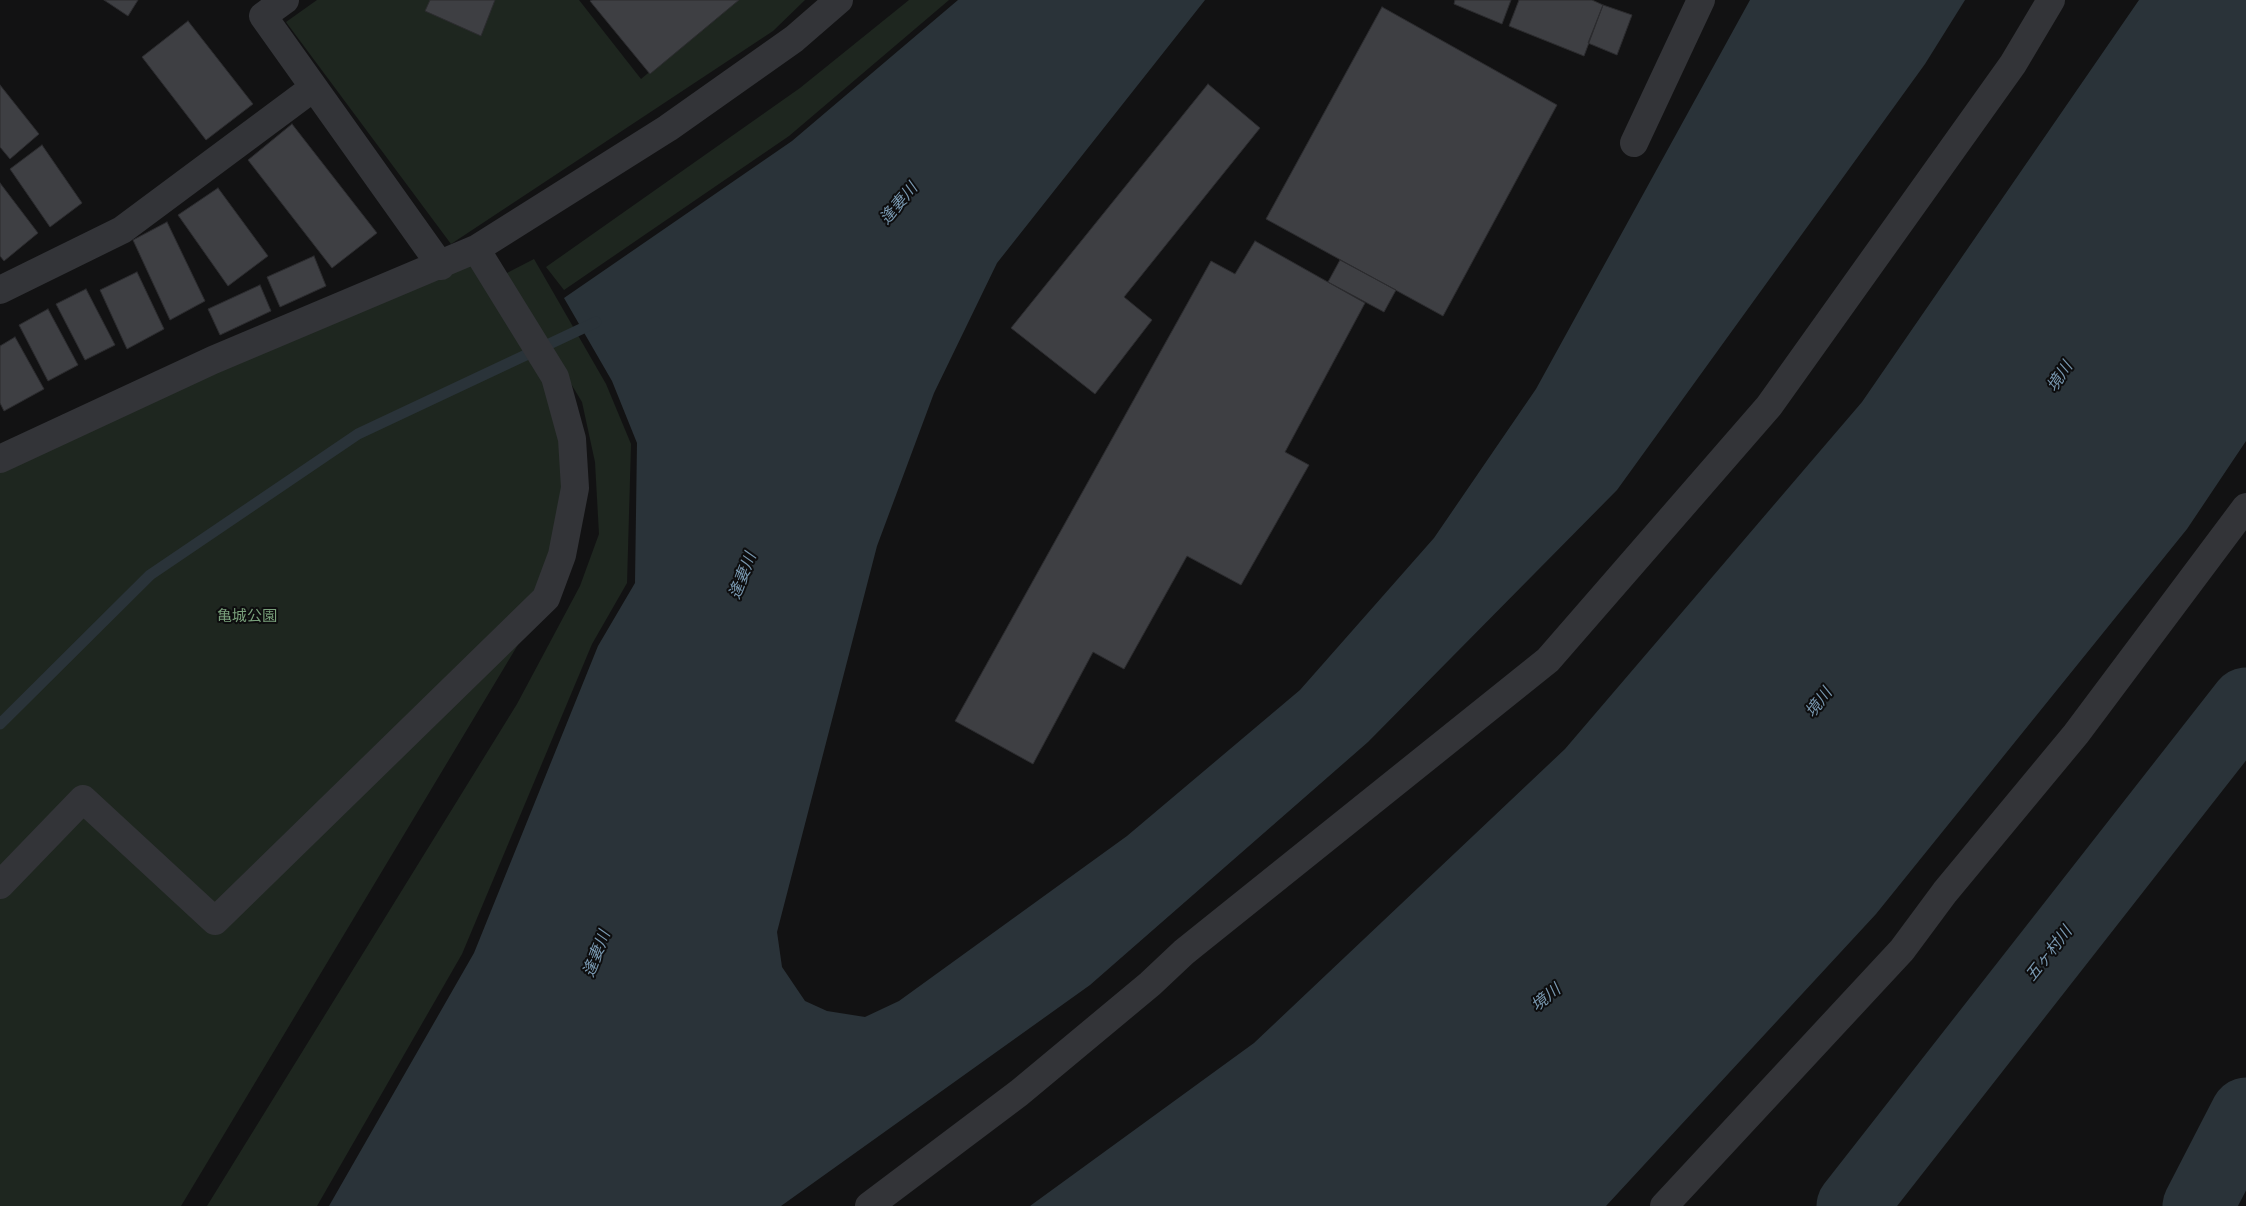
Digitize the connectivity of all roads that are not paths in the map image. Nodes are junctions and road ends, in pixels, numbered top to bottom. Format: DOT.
graph roads {
  1 [pos="285,0"];
  2 [pos="839,0"];
  3 [pos="1701,0"];
  4 [pos="2051,0"];
  5 [pos="312,88"];
  6 [pos="1634,143"];
  7 [pos="476,249"];
  8 [pos="441,266"];
  9 [pos="0,290"];
  10 [pos="0,459"];
  11 [pos="2246,507"];
  12 [pos="0,885"];
  13 [pos="869,1206"];
  14 [pos="1664,1206"];
  1 -- 5 [label="street"];
  2 -- 7 [label="street"];
  3 -- 6 [label="street"];
  4 -- 13 [label="street"];
  5 -- 8 [label="street"];
  5 -- 9 [label="street"];
  7 -- 8 [label="street"];
  7 -- 12 [label="street"];
  8 -- 10 [label="street"];
  11 -- 14 [label="street"];
}
